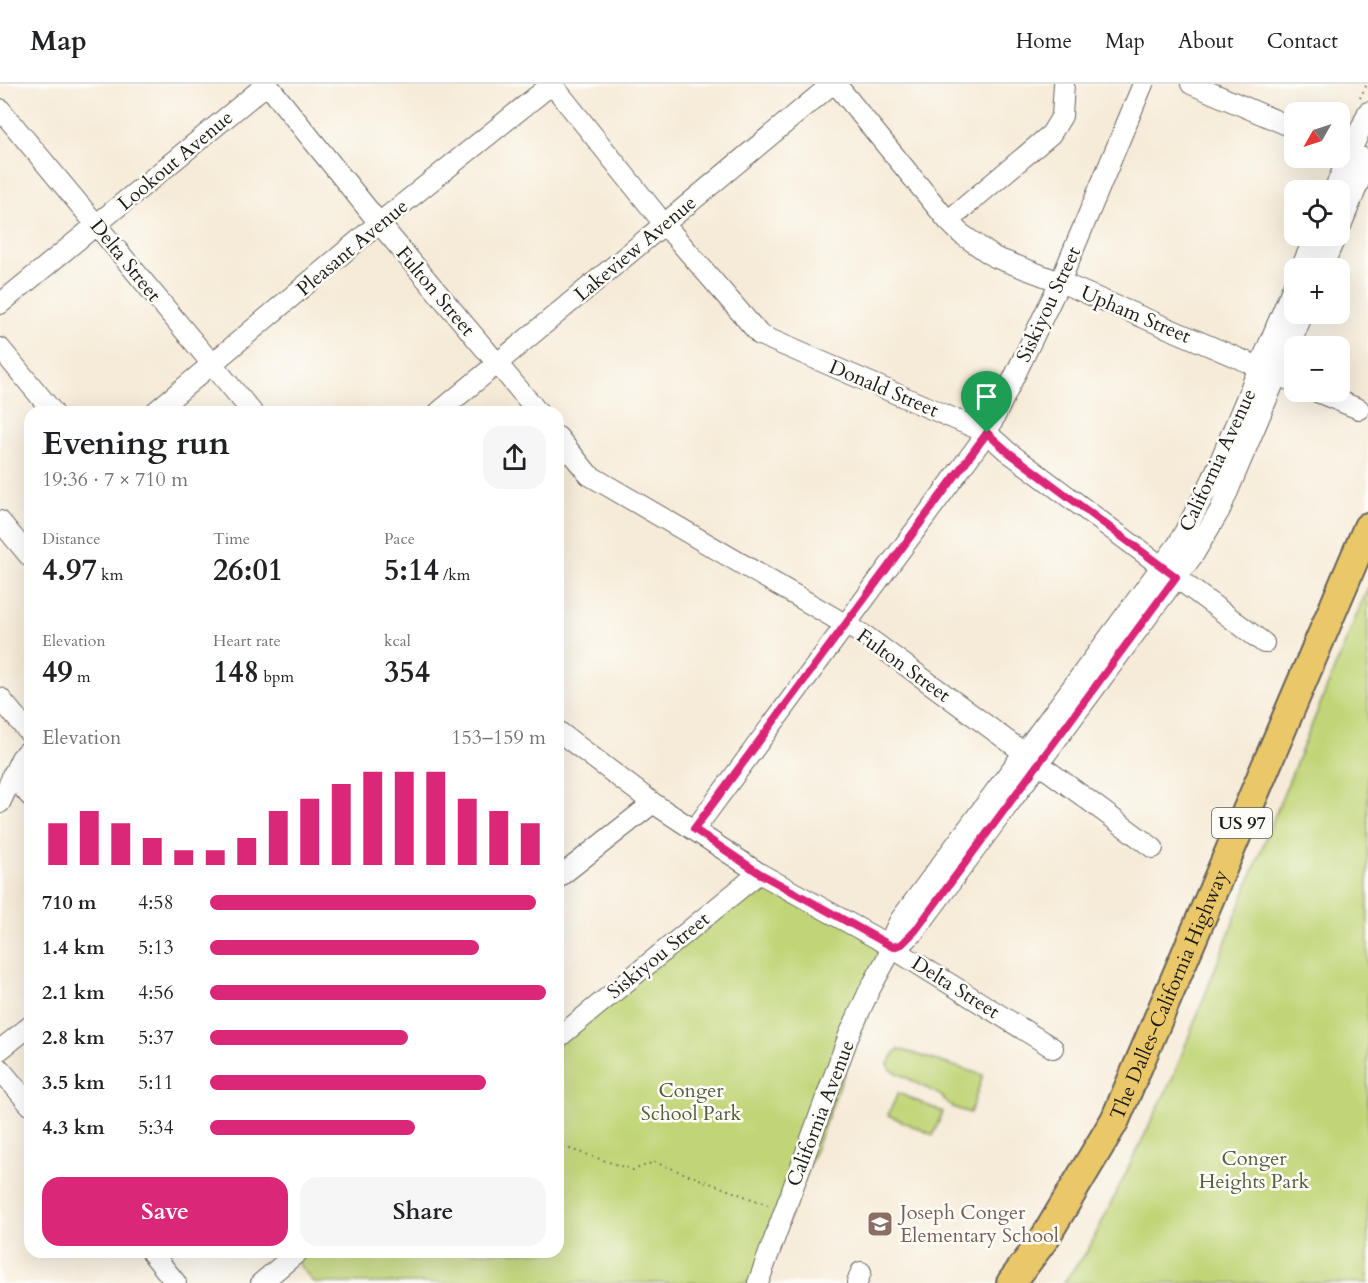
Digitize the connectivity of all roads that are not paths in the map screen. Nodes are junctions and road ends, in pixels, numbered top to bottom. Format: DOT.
graph roads {
  1 [pos="267,84"];
  2 [pos="552,84"];
  3 [pos="834,84"];
  4 [pos="1064,84"];
  5 [pos="1143,84"];
  6 [pos="1191,84"];
  7 [pos="0,109"];
  8 [pos="1368,112"];
  9 [pos="1284,125"];
  10 [pos="1353,154"];
  11 [pos="1339,180"];
  12 [pos="1348,180"];
  13 [pos="948,221"];
  14 [pos="380,223"];
  15 [pos="664,224"];
  16 [pos="97,225"];
  17 [pos="1060,282"];
  18 [pos="0,304"];
  19 [pos="1287,324"];
  20 [pos="1299,324"];
  21 [pos="0,348"];
  22 [pos="498,363"];
  23 [pos="212,364"];
  24 [pos="1277,375"];
  25 [pos="1342,402"];
  26 [pos="48,406"];
  27 [pos="162,406"];
  28 [pos="247,406"];
  29 [pos="445,406"];
  30 [pos="533,406"];
  31 [pos="1359,409"];
  32 [pos="987,433"];
  33 [pos="564,444"];
  34 [pos="0,521"];
  35 [pos="1368,526"];
  36 [pos="24,550"];
  37 [pos="1169,572"];
  38 [pos="846,623"];
  39 [pos="1264,643"];
  40 [pos="0,698"];
  41 [pos="24,727"];
  42 [pos="564,736"];
  43 [pos="24,755"];
  44 [pos="1031,758"];
  45 [pos="12,775"];
  46 [pos="24,789"];
  47 [pos="0,803"];
  48 [pos="653,803"];
  49 [pos="694,829"];
  50 [pos="1152,848"];
  51 [pos="564,873"];
  52 [pos="759,873"];
  53 [pos="893,947"];
  54 [pos="24,1031"];
  55 [pos="564,1033"];
  56 [pos="1053,1048"];
  57 [pos="0,1050"];
  58 [pos="0,1069"];
  59 [pos="24,1098"];
  60 [pos="157,1258"];
  61 [pos="291,1258"];
  62 [pos="176,1283"];
  63 [pos="261,1283"];
  64 [pos="758,1283"];
  65 [pos="1011,1283"];
  1 -- 14 [label="street, Fulton Street"];
  1 -- 16 [label="street, Lookout Avenue"];
  2 -- 14 [label="street, Pleasant Avenue"];
  2 -- 15 [label="street, Donald Street"];
  3 -- 13 [label="street, Upham Street"];
  3 -- 15 [label="street, Lakeview Avenue"];
  4 -- 13 [label="street"];
  5 -- 17 [label="street, Siskiyou Street"];
  6 -- 9 [label="street"];
  7 -- 16 [label="street, Delta Street"];
  8 -- 10 [label="street"];
  10 -- 11 [label="street"];
  10 -- 12 [label="street"];
  13 -- 17 [label="street, Upham Street"];
  14 -- 22 [label="street, Fulton Street"];
  14 -- 23 [label="street, Pleasant Avenue"];
  15 -- 22 [label="street, Lakeview Avenue"];
  15 -- 32 [label="street, Donald Street"];
  16 -- 18 [label="street, Lookout Avenue"];
  16 -- 23 [label="street, Delta Street"];
  17 -- 24 [label="street, Upham Street"];
  17 -- 32 [label="street, Siskiyou Street"];
  19 -- 24 [label="street, California Avenue"];
  20 -- 24 [label="street, California Avenue"];
  21 -- 26 [label="street"];
  22 -- 29 [label="street, Lakeview Avenue"];
  22 -- 30 [label="street, Fulton Street"];
  23 -- 27 [label="street, Pleasant Avenue"];
  23 -- 28 [label="street, Delta Street"];
  24 -- 37 [label="street, California Avenue"];
  25 -- 31 [label="street"];
  32 -- 37 [label="street, Donald Street"];
  32 -- 38 [label="street, Siskiyou Street"];
  33 -- 38 [label="street, Fulton Street"];
  34 -- 36 [label="street"];
  35 -- 65 [label="highway, The Dalles-California Highway / US 97"];
  37 -- 39 [label="street, Donald Street"];
  37 -- 44 [label="street, California Avenue"];
  38 -- 44 [label="street, Fulton Street"];
  38 -- 49 [label="street, Siskiyou Street"];
  40 -- 41 [label="street"];
  42 -- 48 [label="street, Delta Street"];
  43 -- 45 [label="street"];
  44 -- 50 [label="street, Fulton Street"];
  44 -- 53 [label="street, California Avenue"];
  45 -- 46 [label="street"];
  45 -- 47 [label="street"];
  48 -- 49 [label="street, Delta Street"];
  48 -- 51 [label="street"];
  49 -- 52 [label="street, Delta Street"];
  52 -- 53 [label="street, Delta Street"];
  52 -- 55 [label="street, Siskiyou Street"];
  53 -- 56 [label="street, Delta Street"];
  53 -- 64 [label="street, California Avenue"];
  54 -- 57 [label="street"];
  58 -- 59 [label="street"];
  60 -- 62 [label="street"];
  61 -- 63 [label="street"];
}
